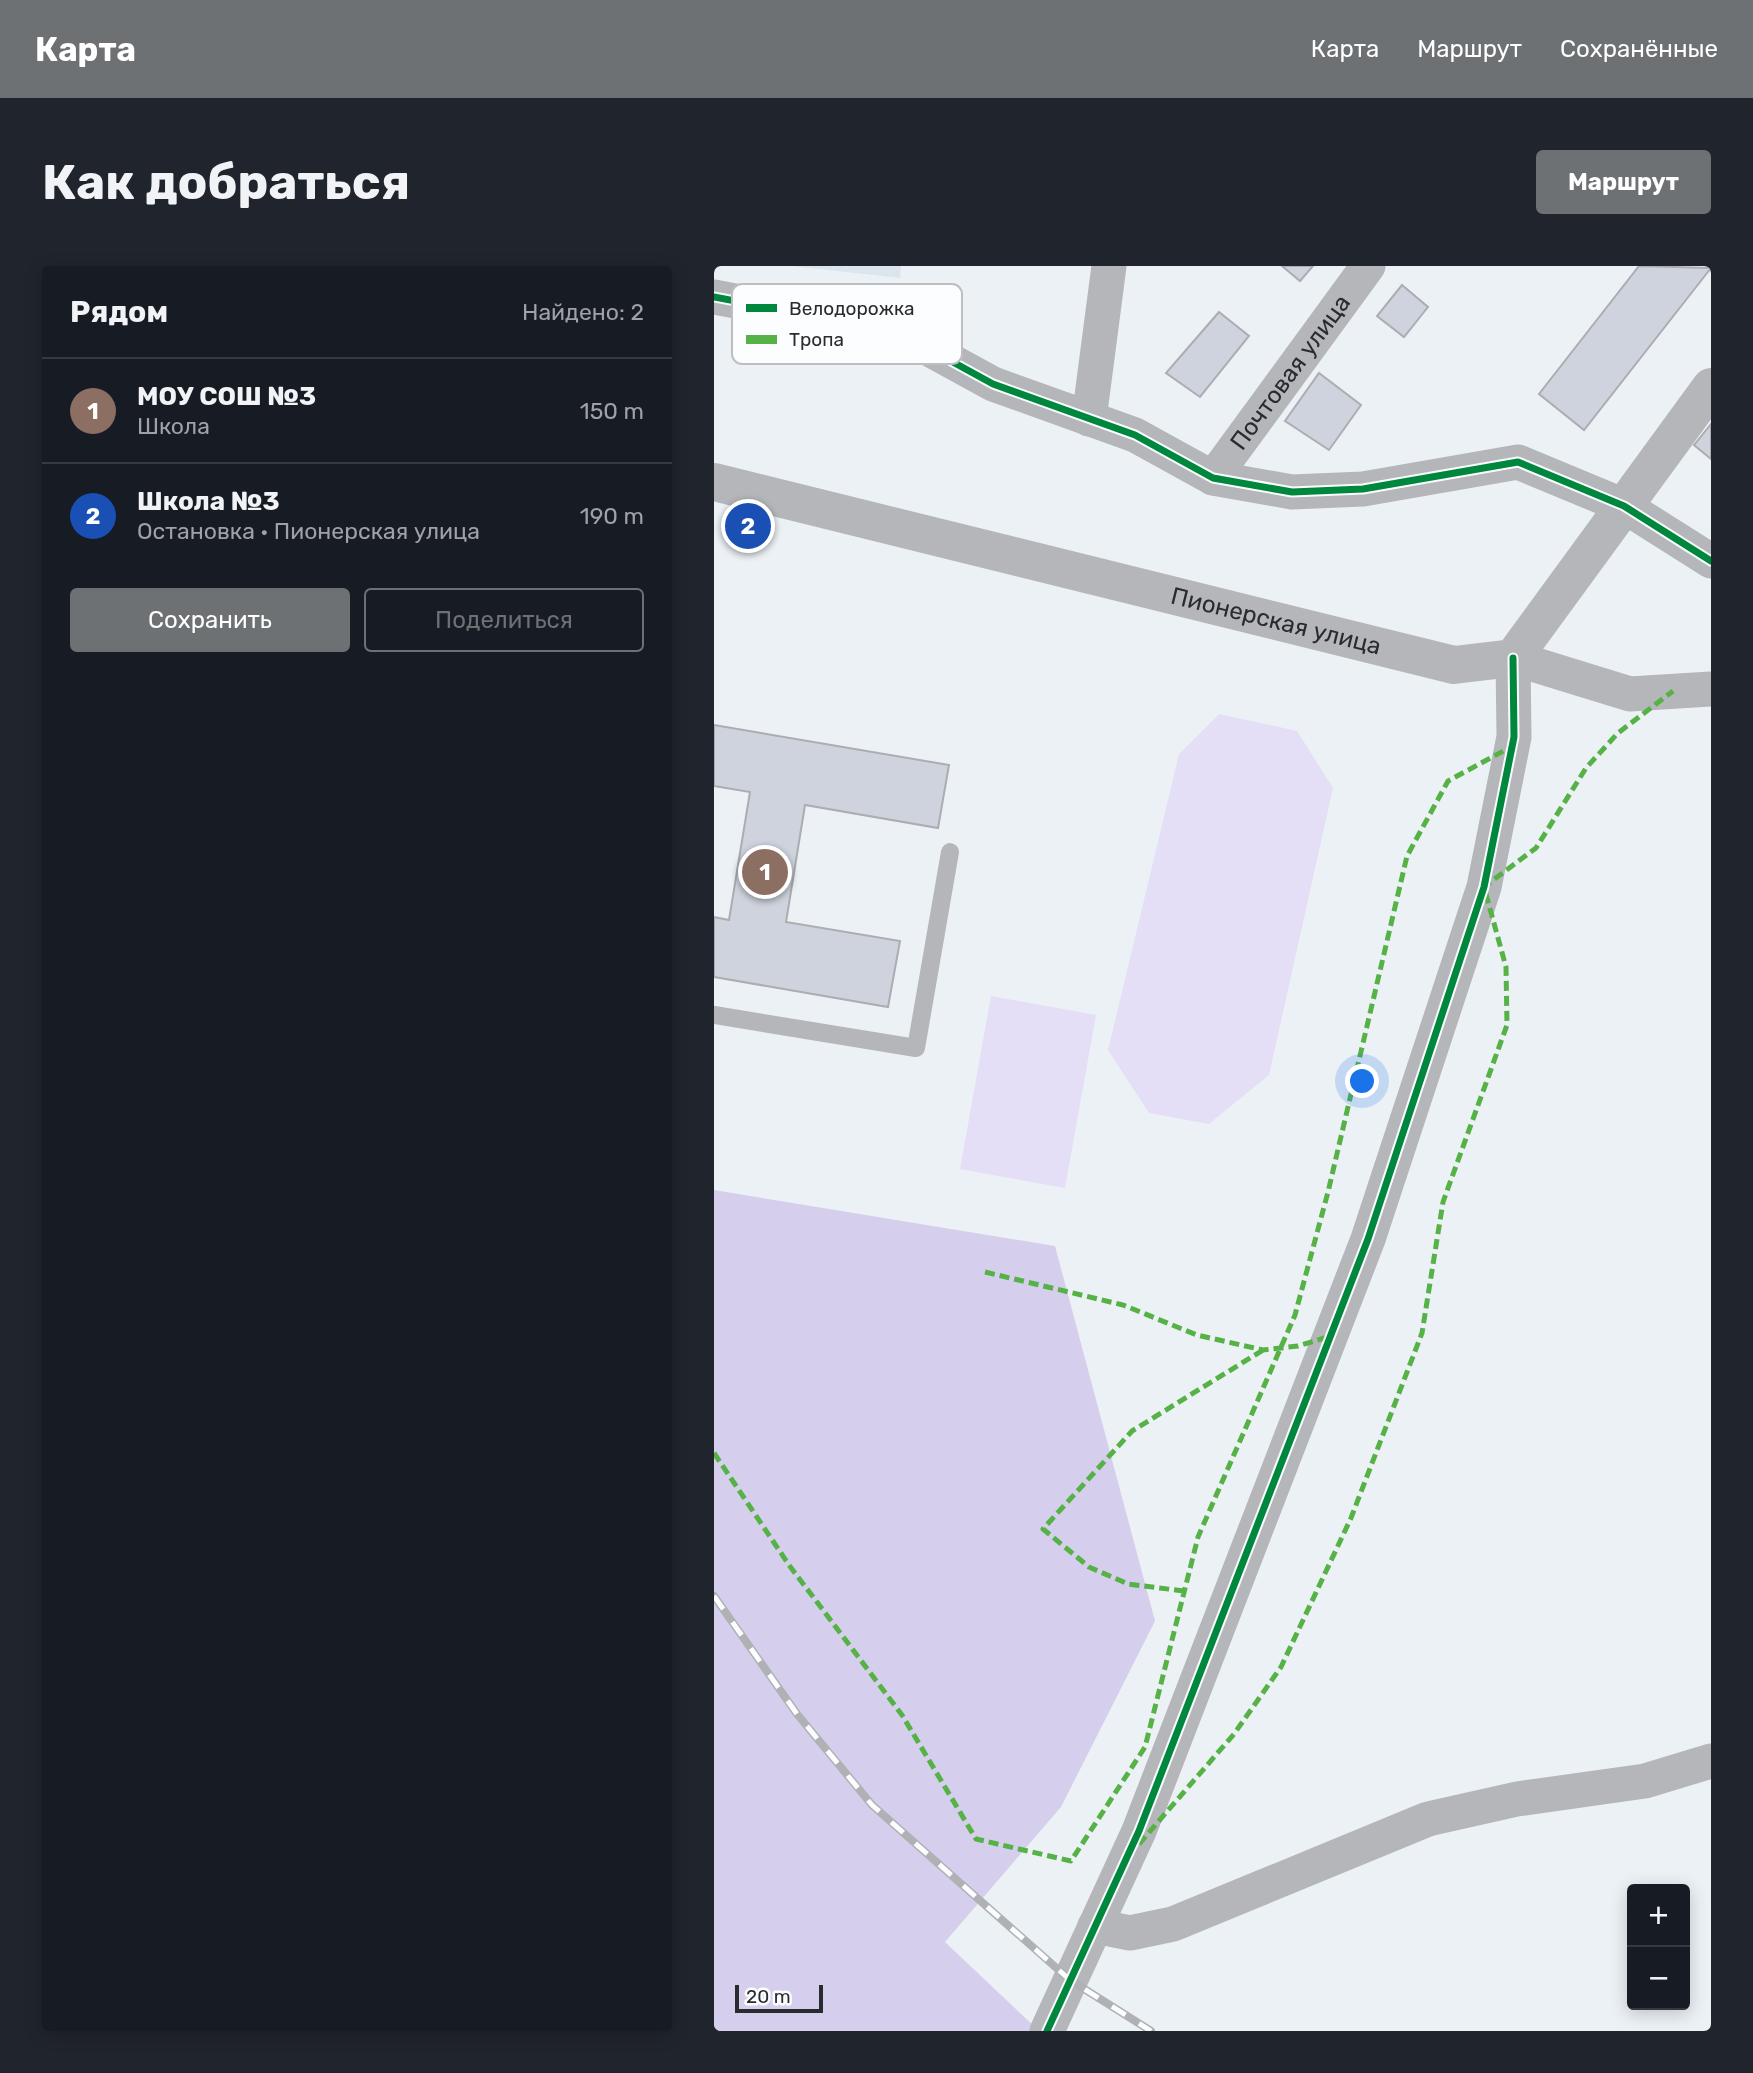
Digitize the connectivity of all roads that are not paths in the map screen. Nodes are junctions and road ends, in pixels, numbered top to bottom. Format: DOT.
graph roads {
  1 [pos="1109,266"];
  2 [pos="1368,266"];
  3 [pos="714,298"];
  4 [pos="732,301"];
  5 [pos="956,364"];
  6 [pos="1711,387"];
  7 [pos="1089,419"];
  8 [pos="1213,478"];
  9 [pos="714,482"];
  10 [pos="1624,506"];
  11 [pos="1711,562"];
  12 [pos="1513,658"];
  13 [pos="1711,689"];
  14 [pos="950,852"];
  15 [pos="714,1015"];
  16 [pos="1711,1761"];
  17 [pos="1095,1926"];
  18 [pos="1046,2031"];
  1 -- 7 [label="street"];
  2 -- 8 [label="street, Почтовая улица"];
  3 -- 4 [label="street"];
  5 -- 7 [label="street"];
  6 -- 10 [label="street"];
  7 -- 8 [label="street"];
  8 -- 10 [label="street"];
  9 -- 12 [label="street, Пионерская улица"];
  10 -- 11 [label="street"];
  10 -- 12 [label="street"];
  12 -- 13 [label="street"];
  12 -- 17 [label="street"];
  14 -- 15 [label="lane"];
  16 -- 17 [label="street"];
  17 -- 18 [label="street"];
}
